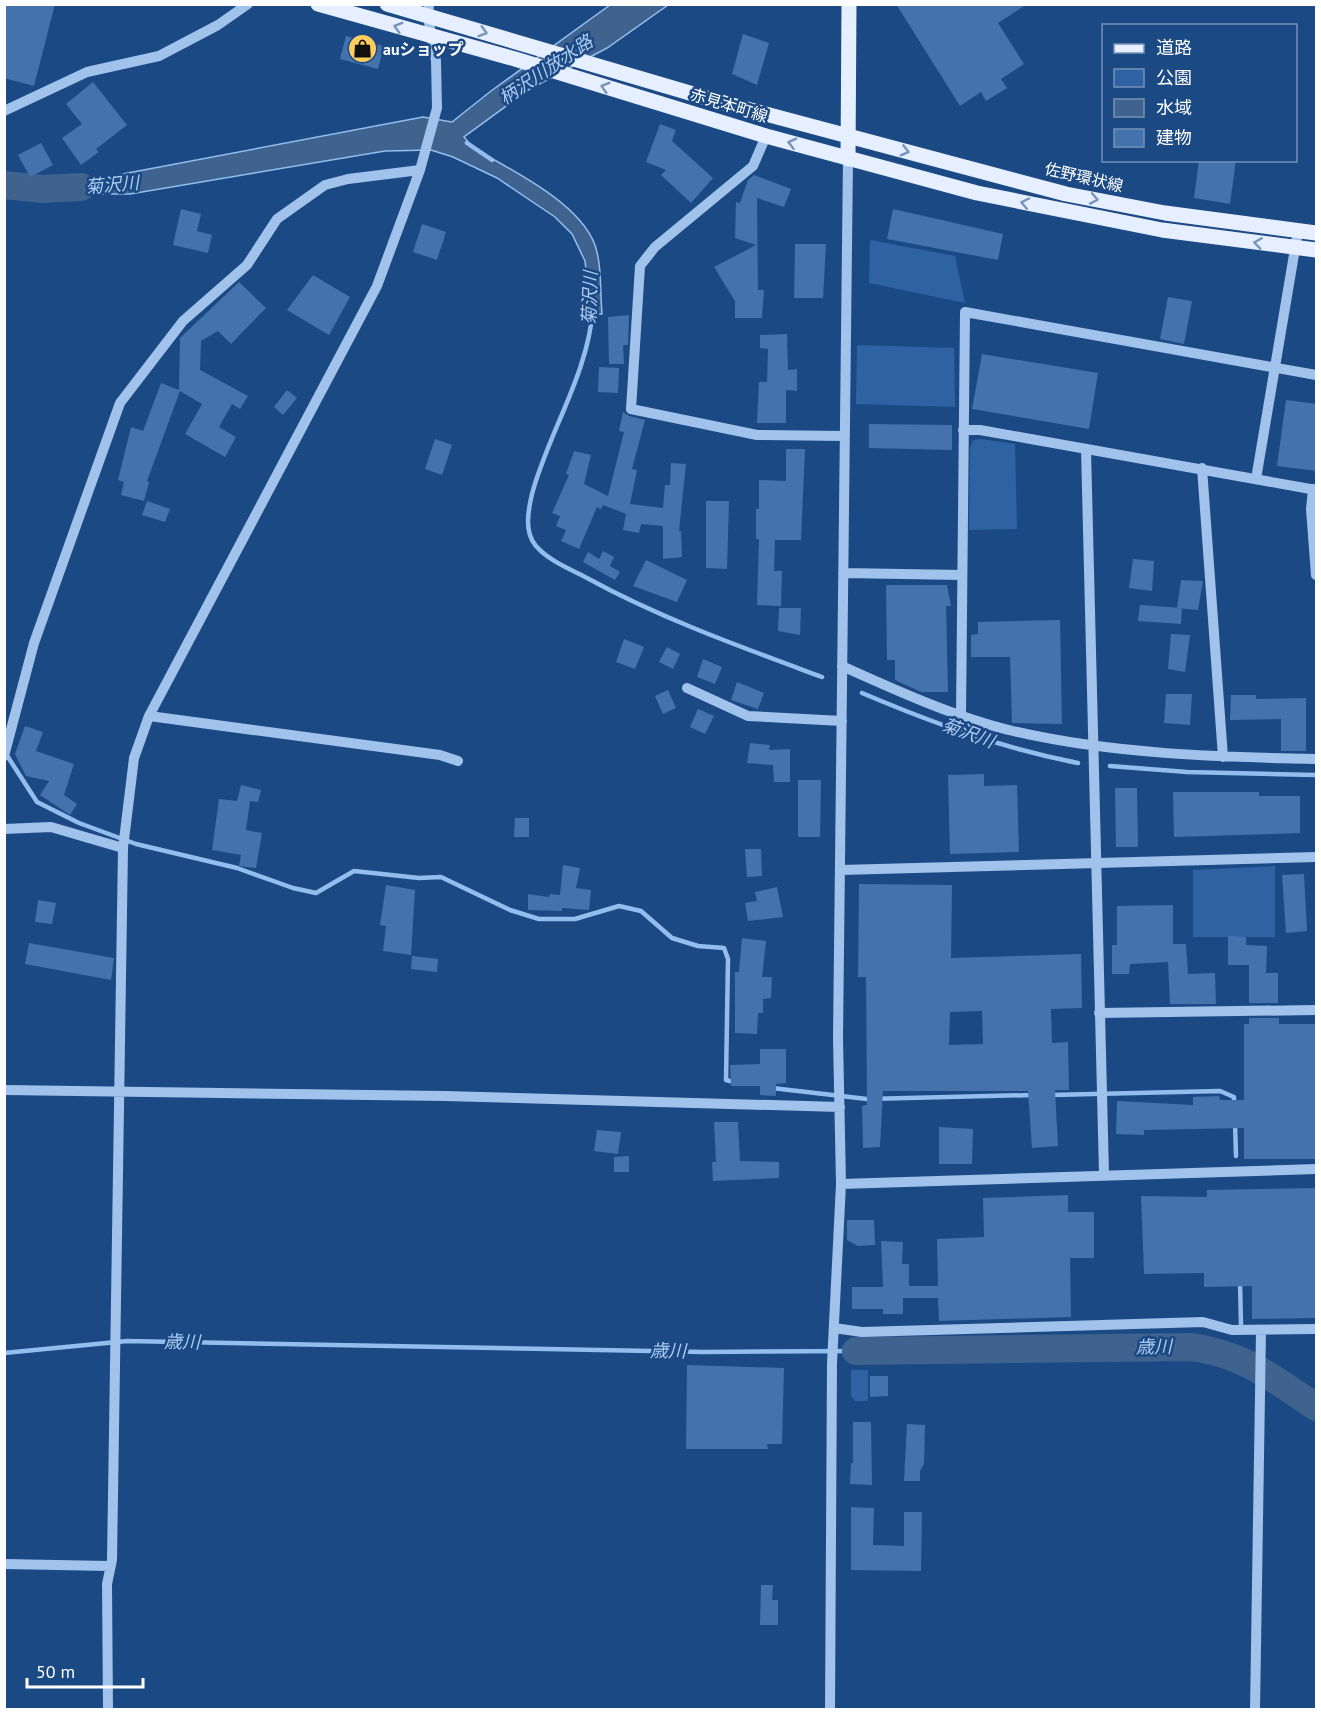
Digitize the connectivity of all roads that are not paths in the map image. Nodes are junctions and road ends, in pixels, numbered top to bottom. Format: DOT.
graph roads {
  1 [pos="248,4"];
  2 [pos="318,4"];
  3 [pos="387,4"];
  4 [pos="849,4"];
  5 [pos="428,11"];
  6 [pos="430,36"];
  7 [pos="4,111"];
  8 [pos="766,136"];
  9 [pos="849,136"];
  10 [pos="848,159"];
  11 [pos="420,170"];
  12 [pos="1298,231"];
  13 [pos="1317,233"];
  14 [pos="1296,248"];
  15 [pos="1317,250"];
  16 [pos="1276,369"];
  17 [pos="1317,375"];
  18 [pos="963,430"];
  19 [pos="844,436"];
  20 [pos="1086,449"];
  21 [pos="1202,468"];
  22 [pos="1256,479"];
  23 [pos="1315,489"];
  24 [pos="843,573"];
  25 [pos="1317,574"];
  26 [pos="962,575"];
  27 [pos="842,666"];
  28 [pos="687,688"];
  29 [pos="961,715"];
  30 [pos="149,716"];
  31 [pos="842,721"];
  32 [pos="1093,745"];
  33 [pos="4,756"];
  34 [pos="1223,757"];
  35 [pos="1317,759"];
  36 [pos="458,760"];
  37 [pos="4,829"];
  38 [pos="123,848"];
  39 [pos="1317,857"];
  40 [pos="1095,862"];
  41 [pos="840,870"];
  42 [pos="1317,1010"];
  43 [pos="1099,1013"];
  44 [pos="4,1090"];
  45 [pos="120,1093"];
  46 [pos="840,1107"];
  47 [pos="1317,1169"];
  48 [pos="1104,1174"];
  49 [pos="841,1184"];
  50 [pos="834,1328"];
  51 [pos="1317,1329"];
  52 [pos="1262,1330"];
  53 [pos="4,1564"];
  54 [pos="109,1566"];
  55 [pos="108,1710"];
  56 [pos="831,1710"];
  57 [pos="1255,1710"];
  1 -- 7 [label="street"];
  6 -- 2 [label="main road, one-way"];
  3 -- 5 [label="main road"];
  4 -- 9 [label="main road"];
  5 -- 6 [label="street"];
  5 -- 9 [label="main road, 赤見本町線, one-way"];
  8 -- 6 [label="main road, 赤見本町線, one-way"];
  6 -- 11 [label="street"];
  10 -- 8 [label="main road, 赤見本町線, one-way"];
  8 -- 19 [label="street"];
  9 -- 10 [label="main road"];
  9 -- 12 [label="main road, 佐野環状線, one-way"];
  14 -- 10 [label="main road, one-way"];
  10 -- 19 [label="street"];
  11 -- 30 [label="street"];
  11 -- 33 [label="street"];
  12 -- 13 [label="main road, 佐野環状線"];
  12 -- 14 [label="street"];
  14 -- 15 [label="main road"];
  14 -- 16 [label="street"];
  16 -- 17 [label="street"];
  16 -- 18 [label="street"];
  16 -- 22 [label="street"];
  18 -- 20 [label="street"];
  18 -- 26 [label="street"];
  19 -- 24 [label="street"];
  20 -- 21 [label="street"];
  20 -- 32 [label="street"];
  21 -- 22 [label="street"];
  21 -- 34 [label="street"];
  22 -- 23 [label="street"];
  23 -- 25 [label="street"];
  24 -- 26 [label="street"];
  24 -- 27 [label="street"];
  26 -- 29 [label="street"];
  27 -- 29 [label="street"];
  27 -- 31 [label="street"];
  28 -- 31 [label="street"];
  29 -- 32 [label="street"];
  30 -- 36 [label="street"];
  30 -- 38 [label="street"];
  31 -- 41 [label="street"];
  32 -- 34 [label="street"];
  32 -- 40 [label="street"];
  34 -- 35 [label="street"];
  37 -- 38 [label="street"];
  38 -- 45 [label="street"];
  39 -- 40 [label="street"];
  40 -- 41 [label="street"];
  40 -- 43 [label="street"];
  41 -- 46 [label="street"];
  42 -- 43 [label="street"];
  43 -- 48 [label="street"];
  44 -- 45 [label="street"];
  45 -- 46 [label="street"];
  45 -- 54 [label="street"];
  46 -- 49 [label="street"];
  47 -- 48 [label="street"];
  48 -- 49 [label="street"];
  49 -- 50 [label="street"];
  50 -- 52 [label="street"];
  50 -- 56 [label="street"];
  51 -- 52 [label="street"];
  52 -- 57 [label="street"];
  53 -- 54 [label="street"];
  54 -- 55 [label="street"];
}
